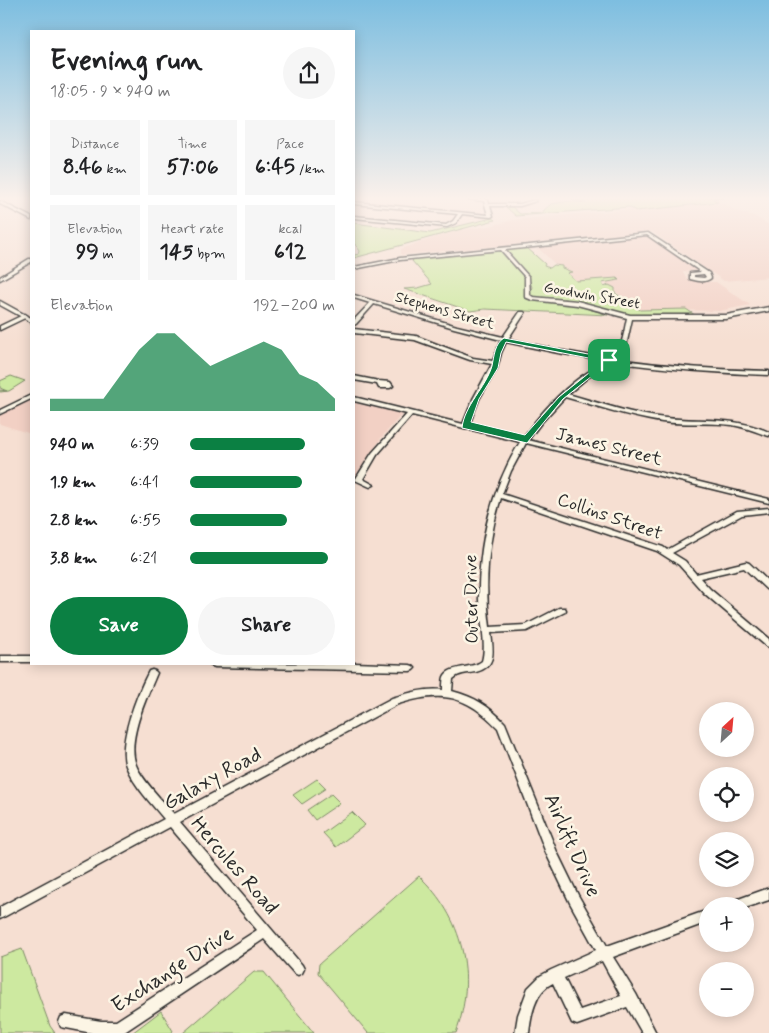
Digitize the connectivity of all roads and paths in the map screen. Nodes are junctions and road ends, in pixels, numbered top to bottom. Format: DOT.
graph roads {
  1 [pos="530,245"];
  2 [pos="664,245"];
  3 [pos="501,248"];
  4 [pos="30,261"];
  5 [pos="355,268"];
  6 [pos="704,273"];
  7 [pos="0,279"];
  8 [pos="355,296"];
  9 [pos="373,302"];
  10 [pos="0,304"];
  11 [pos="769,309"];
  12 [pos="522,313"];
  13 [pos="630,317"];
  14 [pos="29,318"];
  15 [pos="355,322"];
  16 [pos="0,328"];
  17 [pos="355,330"];
  18 [pos="504,340"];
  19 [pos="609,360"];
  20 [pos="495,363"];
  21 [pos="769,373"];
  22 [pos="355,378"];
  23 [pos="379,383"];
  24 [pos="564,395"];
  25 [pos="355,397"];
  26 [pos="355,397"];
  27 [pos="30,398"];
  28 [pos="0,412"];
  29 [pos="411,413"];
  30 [pos="466,425"];
  31 [pos="769,434"];
  32 [pos="526,439"];
  33 [pos="370,485"];
  34 [pos="498,495"];
  35 [pos="769,496"];
  36 [pos="769,501"];
  37 [pos="769,510"];
  38 [pos="667,553"];
  39 [pos="694,577"];
  40 [pos="769,587"];
  41 [pos="562,610"];
  42 [pos="486,630"];
  43 [pos="769,644"];
  44 [pos="0,659"];
  45 [pos="30,659"];
  46 [pos="264,665"];
  47 [pos="410,668"];
  48 [pos="152,673"];
  49 [pos="447,693"];
  50 [pos="172,822"];
  51 [pos="769,894"];
  52 [pos="754,899"];
  53 [pos="0,913"];
  54 [pos="699,919"];
  55 [pos="266,931"];
  56 [pos="605,953"];
  57 [pos="298,969"];
  58 [pos="555,974"];
  59 [pos="630,999"];
  60 [pos="66,1022"];
  61 [pos="522,1033"];
  62 [pos="649,1033"];
  1 -- 3 [label="street"];
  2 -- 6 [label="street"];
  3 -- 5 [label="street"];
  3 -- 13 [label="street, Goodwin Street"];
  4 -- 7 [label="street"];
  8 -- 9 [label="street, Stephens Street"];
  9 -- 15 [label="street"];
  9 -- 18 [label="street, Stephens Street"];
  10 -- 14 [label="main road"];
  11 -- 13 [label="street, Goodwin Street"];
  12 -- 18 [label="street"];
  13 -- 19 [label="street, Outer Drive"];
  14 -- 16 [label="street"];
  17 -- 20 [label="street"];
  18 -- 19 [label="street, Stephens Street"];
  18 -- 20 [label="street"];
  19 -- 21 [label="street, Stephens Street"];
  19 -- 24 [label="street, Outer Drive"];
  20 -- 30 [label="street"];
  22 -- 23 [label="street"];
  24 -- 31 [label="street"];
  24 -- 32 [label="street, Outer Drive"];
  25 -- 30 [label="street, James Street"];
  26 -- 29 [label="street, James Street"];
  27 -- 28 [label="street"];
  29 -- 30 [label="street, James Street"];
  29 -- 33 [label="street"];
  30 -- 32 [label="street, James Street"];
  32 -- 34 [label="street, Outer Drive"];
  32 -- 35 [label="street, James Street"];
  32 -- 36 [label="street, James Street"];
  34 -- 38 [label="street, Collins Street"];
  34 -- 42 [label="street, Outer Drive"];
  37 -- 38 [label="street"];
  38 -- 39 [label="street, Collins Street"];
  39 -- 40 [label="street"];
  39 -- 43 [label="street, Collins Street"];
  41 -- 42 [label="street"];
  42 -- 49 [label="street, Outer Drive"];
  44 -- 45 [label="street"];
  46 -- 47 [label="street"];
  48 -- 50 [label="street, Hercules Road"];
  49 -- 50 [label="street, Galaxy Road"];
  49 -- 56 [label="street, Airlift Drive"];
  50 -- 53 [label="street, Galaxy Road"];
  50 -- 55 [label="street, Hercules Road"];
  51 -- 52 [label="street"];
  54 -- 56 [label="street"];
  55 -- 57 [label="street, Hercules Road"];
  55 -- 60 [label="street, Exchange Drive"];
  56 -- 58 [label="street"];
  56 -- 59 [label="street, Airlift Drive"];
  58 -- 59 [label="street"];
  58 -- 61 [label="street"];
  59 -- 62 [label="street, Airlift Drive"];
}
